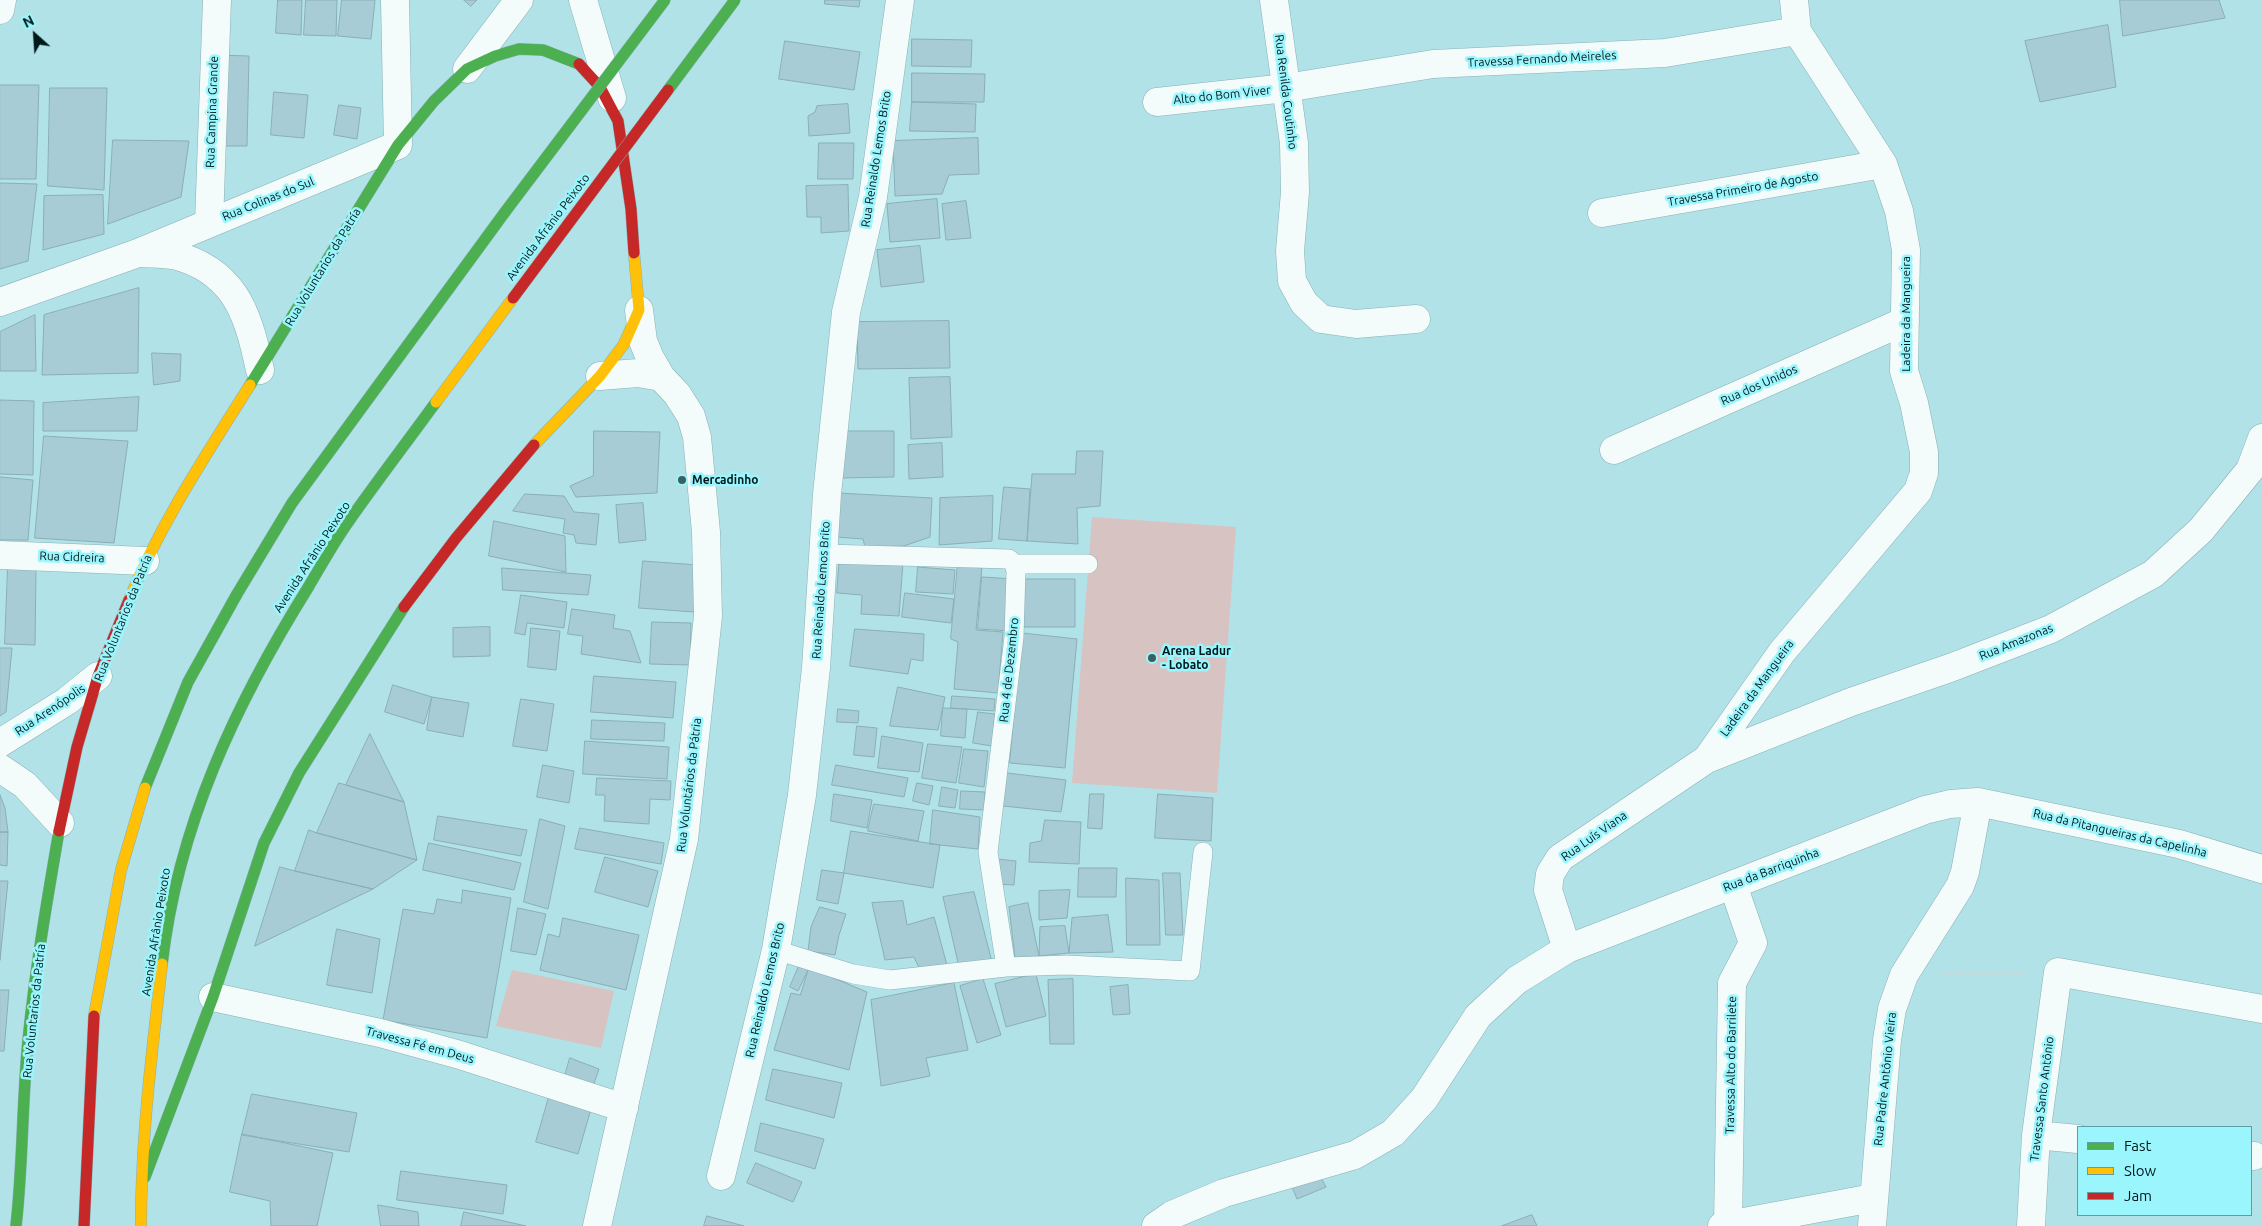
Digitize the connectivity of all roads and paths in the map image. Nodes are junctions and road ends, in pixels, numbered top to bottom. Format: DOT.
graph roads {
  1 [pos="2,0"];
  2 [pos="217,0"];
  3 [pos="395,0"];
  4 [pos="519,0"];
  5 [pos="583,0"];
  6 [pos="665,0"];
  7 [pos="735,0"];
  8 [pos="900,0"];
  9 [pos="1274,0"];
  10 [pos="1794,0"];
  11 [pos="0,10"];
  12 [pos="1797,31"];
  13 [pos="467,70"];
  14 [pos="1286,88"];
  15 [pos="1157,102"];
  16 [pos="618,121"];
  17 [pos="398,145"];
  18 [pos="1883,164"];
  19 [pos="1602,213"];
  20 [pos="209,223"];
  21 [pos="138,253"];
  22 [pos="0,302"];
  23 [pos="639,310"];
  24 [pos="1416,319"];
  25 [pos="1905,321"];
  26 [pos="260,370"];
  27 [pos="600,376"];
  28 [pos="661,377"];
  29 [pos="2262,438"];
  30 [pos="1614,450"];
  31 [pos="0,554"];
  32 [pos="824,554"];
  33 [pos="145,560"];
  34 [pos="1014,564"];
  35 [pos="1088,564"];
  36 [pos="98,676"];
  37 [pos="0,743"];
  38 [pos="1707,759"];
  39 [pos="0,768"];
  40 [pos="1978,802"];
  41 [pos="60,823"];
  42 [pos="1203,852"];
  43 [pos="2262,869"];
  44 [pos="1733,885"];
  45 [pos="1567,949"];
  46 [pos="776,950"];
  47 [pos="1006,967"];
  48 [pos="2058,972"];
  49 [pos="1904,975"];
  50 [pos="213,997"];
  51 [pos="2262,1009"];
  52 [pos="624,1108"];
  53 [pos="2036,1135"];
  54 [pos="2077,1139"];
  55 [pos="721,1176"];
  56 [pos="141,1187"];
  57 [pos="1873,1198"];
  58 [pos="1725,1225"];
  59 [pos="16,1226"];
  60 [pos="84,1226"];
  61 [pos="140,1226"];
  62 [pos="597,1226"];
  63 [pos="1156,1226"];
  64 [pos="1872,1226"];
  65 [pos="2030,1226"];
  1 -- 11 [label="street"];
  2 -- 20 [label="street, Rua Campina Grande"];
  3 -- 17 [label="street"];
  4 -- 13 [label="street, Rua Voluntarios da Patría"];
  5 -- 16 [label="street"];
  6 -- 60 [label="main road, bridge"];
  7 -- 56 [label="main road, Avenida Afrânio Peixoto, bridge"];
  8 -- 32 [label="street, Rua Reinaldo Lemos Brito"];
  9 -- 14 [label="street, Rua Renilda Coutinho"];
  10 -- 12 [label="street, Ladeira da Mangueira"];
  12 -- 14 [label="street, Travessa Fernando Meireles"];
  12 -- 18 [label="street, Ladeira da Mangueira"];
  13 -- 16 [label="main road, Rua Voluntarios da Patría"];
  13 -- 17 [label="main road, Rua Voluntarios da Patría"];
  14 -- 15 [label="street, Alto do Bom Viver"];
  14 -- 24 [label="street, Rua Renilda Coutinho"];
  16 -- 23 [label="main road, Rua Voluntarios da Patría"];
  17 -- 20 [label="street, Rua Colinas do Sul"];
  17 -- 26 [label="main road, Rua Voluntarios da Patría"];
  18 -- 19 [label="street, Travessa Primeiro de Agosto"];
  18 -- 25 [label="street, Ladeira da Mangueira"];
  20 -- 21 [label="street, Rua Colinas do Sul"];
  21 -- 22 [label="street, Rua Colinas do Sul"];
  21 -- 26 [label="street, Rua Colinas do Sul"];
  23 -- 27 [label="main road, Rua Voluntarios da Patría"];
  23 -- 28 [label="street, Rua Voluntarios da Patría"];
  25 -- 30 [label="street, Rua dos Unidos"];
  25 -- 38 [label="street, Ladeira da Mangueira"];
  26 -- 33 [label="main road, Rua Voluntarios da Patría"];
  27 -- 28 [label="street"];
  27 -- 50 [label="main road, Rua Voluntarios da Patría"];
  28 -- 52 [label="street, Rua Voluntários da Pátria"];
  29 -- 38 [label="street, Rua Amazonas"];
  31 -- 33 [label="street, Rua Cidreira"];
  32 -- 34 [label="lane"];
  32 -- 46 [label="street, Rua Reinaldo Lemos Brito"];
  33 -- 36 [label="main road, Rua Voluntarios da Patría"];
  34 -- 35 [label="lane"];
  34 -- 47 [label="lane, Rua 4 de Dezembro"];
  36 -- 37 [label="street, Rua Arenópolis"];
  36 -- 41 [label="main road, Rua Voluntarios da Patría"];
  38 -- 45 [label="street, Rua Luís Viana"];
  39 -- 41 [label="street"];
  40 -- 43 [label="street, Rua da Pitangueiras da Capelinha"];
  40 -- 44 [label="street, Rua da Barriquinha"];
  40 -- 49 [label="street, Rua Padre Antônio Vieira"];
  41 -- 59 [label="main road, Rua Voluntarios da Patría"];
  42 -- 47 [label="lane"];
  44 -- 45 [label="street, Rua da Barriquinha"];
  44 -- 58 [label="street, Travessa Alto do Barrilete"];
  45 -- 63 [label="street, Rua da Barriquinha"];
  46 -- 47 [label="lane"];
  46 -- 55 [label="street, Rua Reinaldo Lemos Brito"];
  48 -- 49 [label="path"];
  48 -- 51 [label="street"];
  48 -- 53 [label="street, Travessa Santo Antônio"];
  49 -- 57 [label="street, Rua Padre Antônio Vieira"];
  50 -- 52 [label="street, Travessa Fé em Deus"];
  50 -- 56 [label="main road, Rua Voluntarios da Patría"];
  52 -- 62 [label="street, Rua Voluntários da Pátria"];
  53 -- 54 [label="street"];
  53 -- 65 [label="street, Travessa Santo Antônio"];
  56 -- 61 [label="main road, Avenida Afrânio Peixoto"];
  57 -- 58 [label="street"];
  57 -- 64 [label="street, Rua Padre Antônio Vieira"];
}
